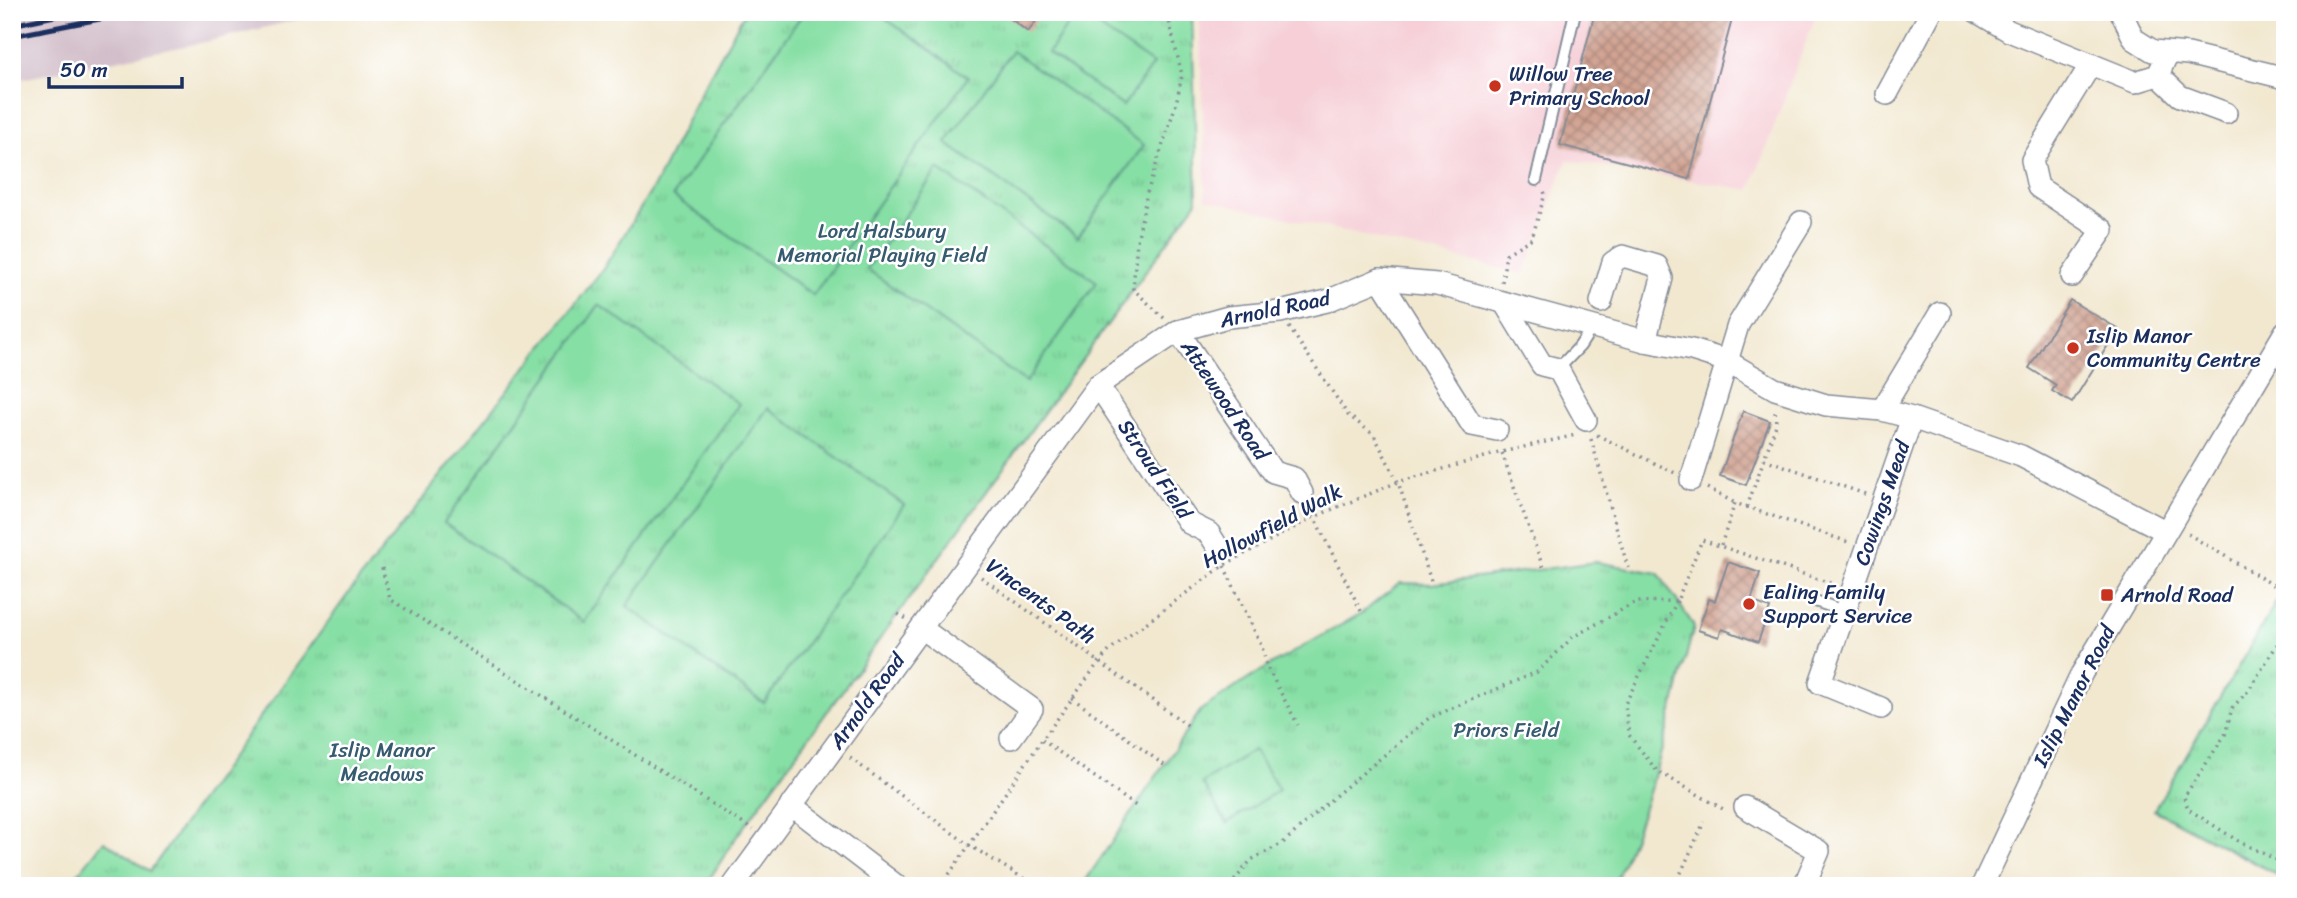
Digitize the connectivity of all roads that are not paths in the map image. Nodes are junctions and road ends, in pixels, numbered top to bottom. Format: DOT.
graph roads {
  1 [pos="1575,12"];
  2 [pos="1931,12"];
  3 [pos="1976,12"];
  4 [pos="2121,12"];
  5 [pos="2168,53"];
  6 [pos="2091,64"];
  7 [pos="2158,75"];
  8 [pos="2285,78"];
  9 [pos="1887,94"];
  10 [pos="2226,113"];
  11 [pos="1536,180"];
  12 [pos="1801,222"];
  13 [pos="2072,276"];
  14 [pos="1380,279"];
  15 [pos="1601,302"];
  16 [pos="1506,304"];
  17 [pos="1940,313"];
  18 [pos="1592,327"];
  19 [pos="1178,331"];
  20 [pos="2285,332"];
  21 [pos="1645,341"];
  22 [pos="1727,361"];
  23 [pos="1558,369"];
  24 [pos="1098,385"];
  25 [pos="1882,410"];
  26 [pos="1912,418"];
  27 [pos="1588,426"];
  28 [pos="1497,429"];
  29 [pos="1691,480"];
  30 [pos="1302,494"];
  31 [pos="2168,527"];
  32 [pos="1220,556"];
  33 [pos="1815,601"];
  34 [pos="1844,611"];
  35 [pos="920,628"];
  36 [pos="1881,708"];
  37 [pos="1011,738"];
  38 [pos="791,805"];
  39 [pos="1745,807"];
  40 [pos="733,886"];
  41 [pos="897,886"];
  42 [pos="1804,886"];
  43 [pos="1982,886"];
  1 -- 11 [label="lane"];
  2 -- 9 [label="street"];
  3 -- 6 [label="street"];
  4 -- 5 [label="street"];
  5 -- 7 [label="street"];
  5 -- 8 [label="street"];
  6 -- 7 [label="street"];
  6 -- 13 [label="street"];
  7 -- 10 [label="street"];
  12 -- 22 [label="street"];
  14 -- 16 [label="street, Arnold Road"];
  14 -- 19 [label="street, Arnold Road"];
  14 -- 28 [label="street"];
  15 -- 21 [label="street"];
  16 -- 18 [label="street, Arnold Road"];
  16 -- 23 [label="street"];
  17 -- 25 [label="street"];
  18 -- 21 [label="street, Arnold Road"];
  18 -- 23 [label="lane"];
  19 -- 24 [label="street, Arnold Road"];
  19 -- 30 [label="street, Attewood Road"];
  20 -- 31 [label="street, Islip Manor Road"];
  21 -- 22 [label="street, Arnold Road"];
  22 -- 25 [label="street, Arnold Road"];
  22 -- 29 [label="street"];
  23 -- 27 [label="street"];
  24 -- 32 [label="street, Stroud Field"];
  24 -- 35 [label="street, Arnold Road"];
  25 -- 26 [label="street, Arnold Road"];
  26 -- 31 [label="street, Arnold Road"];
  26 -- 34 [label="street, Cowings Mead"];
  31 -- 43 [label="street, Islip Manor Road"];
  33 -- 34 [label="lane"];
  34 -- 36 [label="street, Cowings Mead"];
  35 -- 37 [label="street"];
  35 -- 38 [label="street, Arnold Road"];
  38 -- 40 [label="street, Arnold Road"];
  38 -- 41 [label="street"];
  39 -- 42 [label="street"];
}
